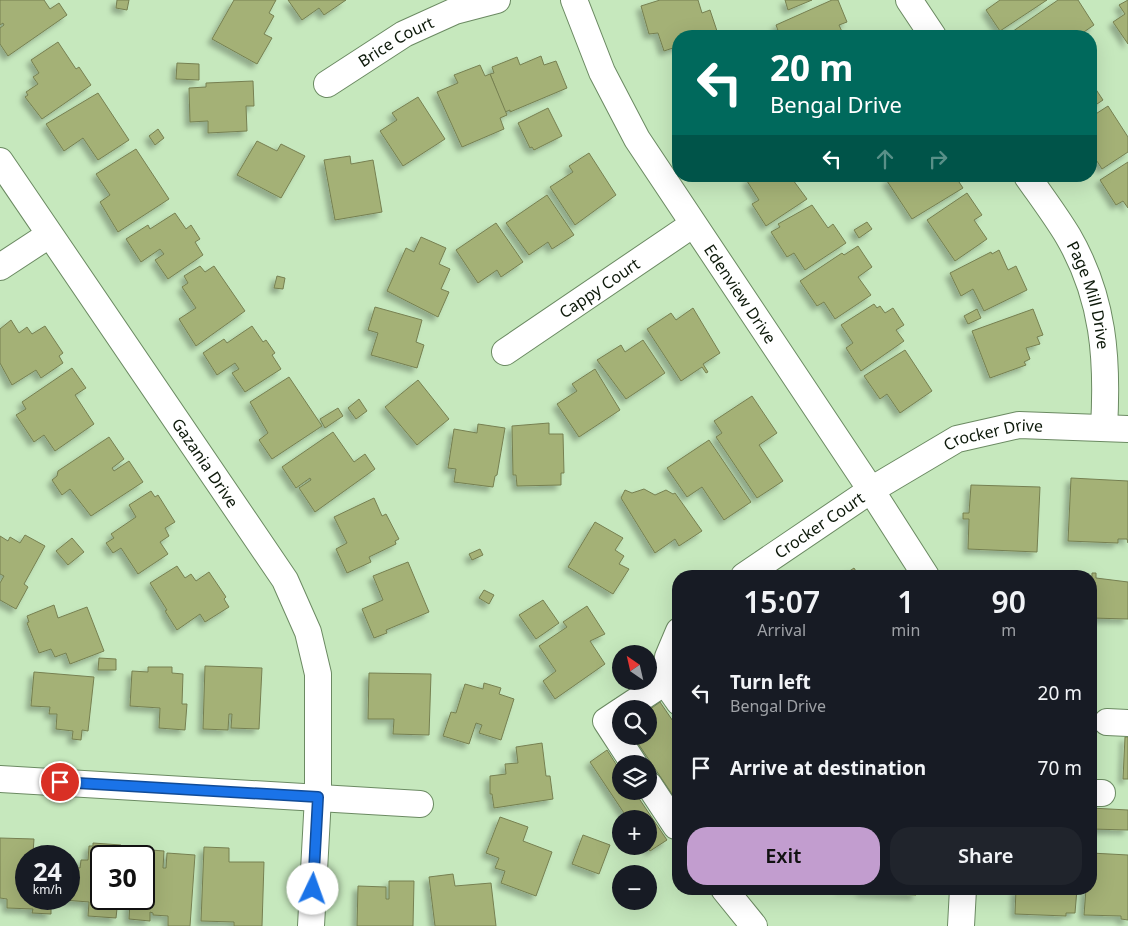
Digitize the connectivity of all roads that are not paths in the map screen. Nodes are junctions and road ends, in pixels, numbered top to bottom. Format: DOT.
graph roads {
  1 [pos="497,0"];
  2 [pos="574,0"];
  3 [pos="909,0"];
  4 [pos="929,30"];
  5 [pos="327,84"];
  6 [pos="0,161"];
  7 [pos="1031,182"];
  8 [pos="692,225"];
  9 [pos="49,235"];
  10 [pos="0,267"];
  11 [pos="505,352"];
  12 [pos="1116,429"];
  13 [pos="871,490"];
  14 [pos="753,570"];
  15 [pos="922,570"];
  16 [pos="672,648"];
  17 [pos="672,692"];
  18 [pos="650,700"];
  19 [pos="612,717"];
  20 [pos="612,730"];
  21 [pos="0,778"];
  22 [pos="318,797"];
  23 [pos="657,797"];
  24 [pos="420,804"];
  25 [pos="672,820"];
  26 [pos="729,895"];
  27 [pos="963,895"];
  28 [pos="311,926"];
  29 [pos="754,926"];
  30 [pos="961,926"];
  1 -- 5 [label="street, Brice Court"];
  2 -- 8 [label="street, Edenview Drive"];
  3 -- 4 [label="street"];
  6 -- 9 [label="street, Gazania Drive"];
  7 -- 12 [label="street, Page Mill Drive"];
  8 -- 11 [label="street, Cappy Court"];
  8 -- 13 [label="street, Edenview Drive"];
  9 -- 10 [label="street"];
  9 -- 22 [label="street, Gazania Drive"];
  12 -- 13 [label="street, Crocker Drive"];
  13 -- 14 [label="street, Crocker Court"];
  13 -- 15 [label="street, Edenview Drive"];
  16 -- 17 [label="street"];
  17 -- 18 [label="street"];
  19 -- 20 [label="street"];
  21 -- 22 [label="street"];
  22 -- 24 [label="street"];
  22 -- 28 [label="street, Gazania Drive"];
  23 -- 25 [label="street"];
  26 -- 29 [label="street"];
  27 -- 30 [label="street"];
}
